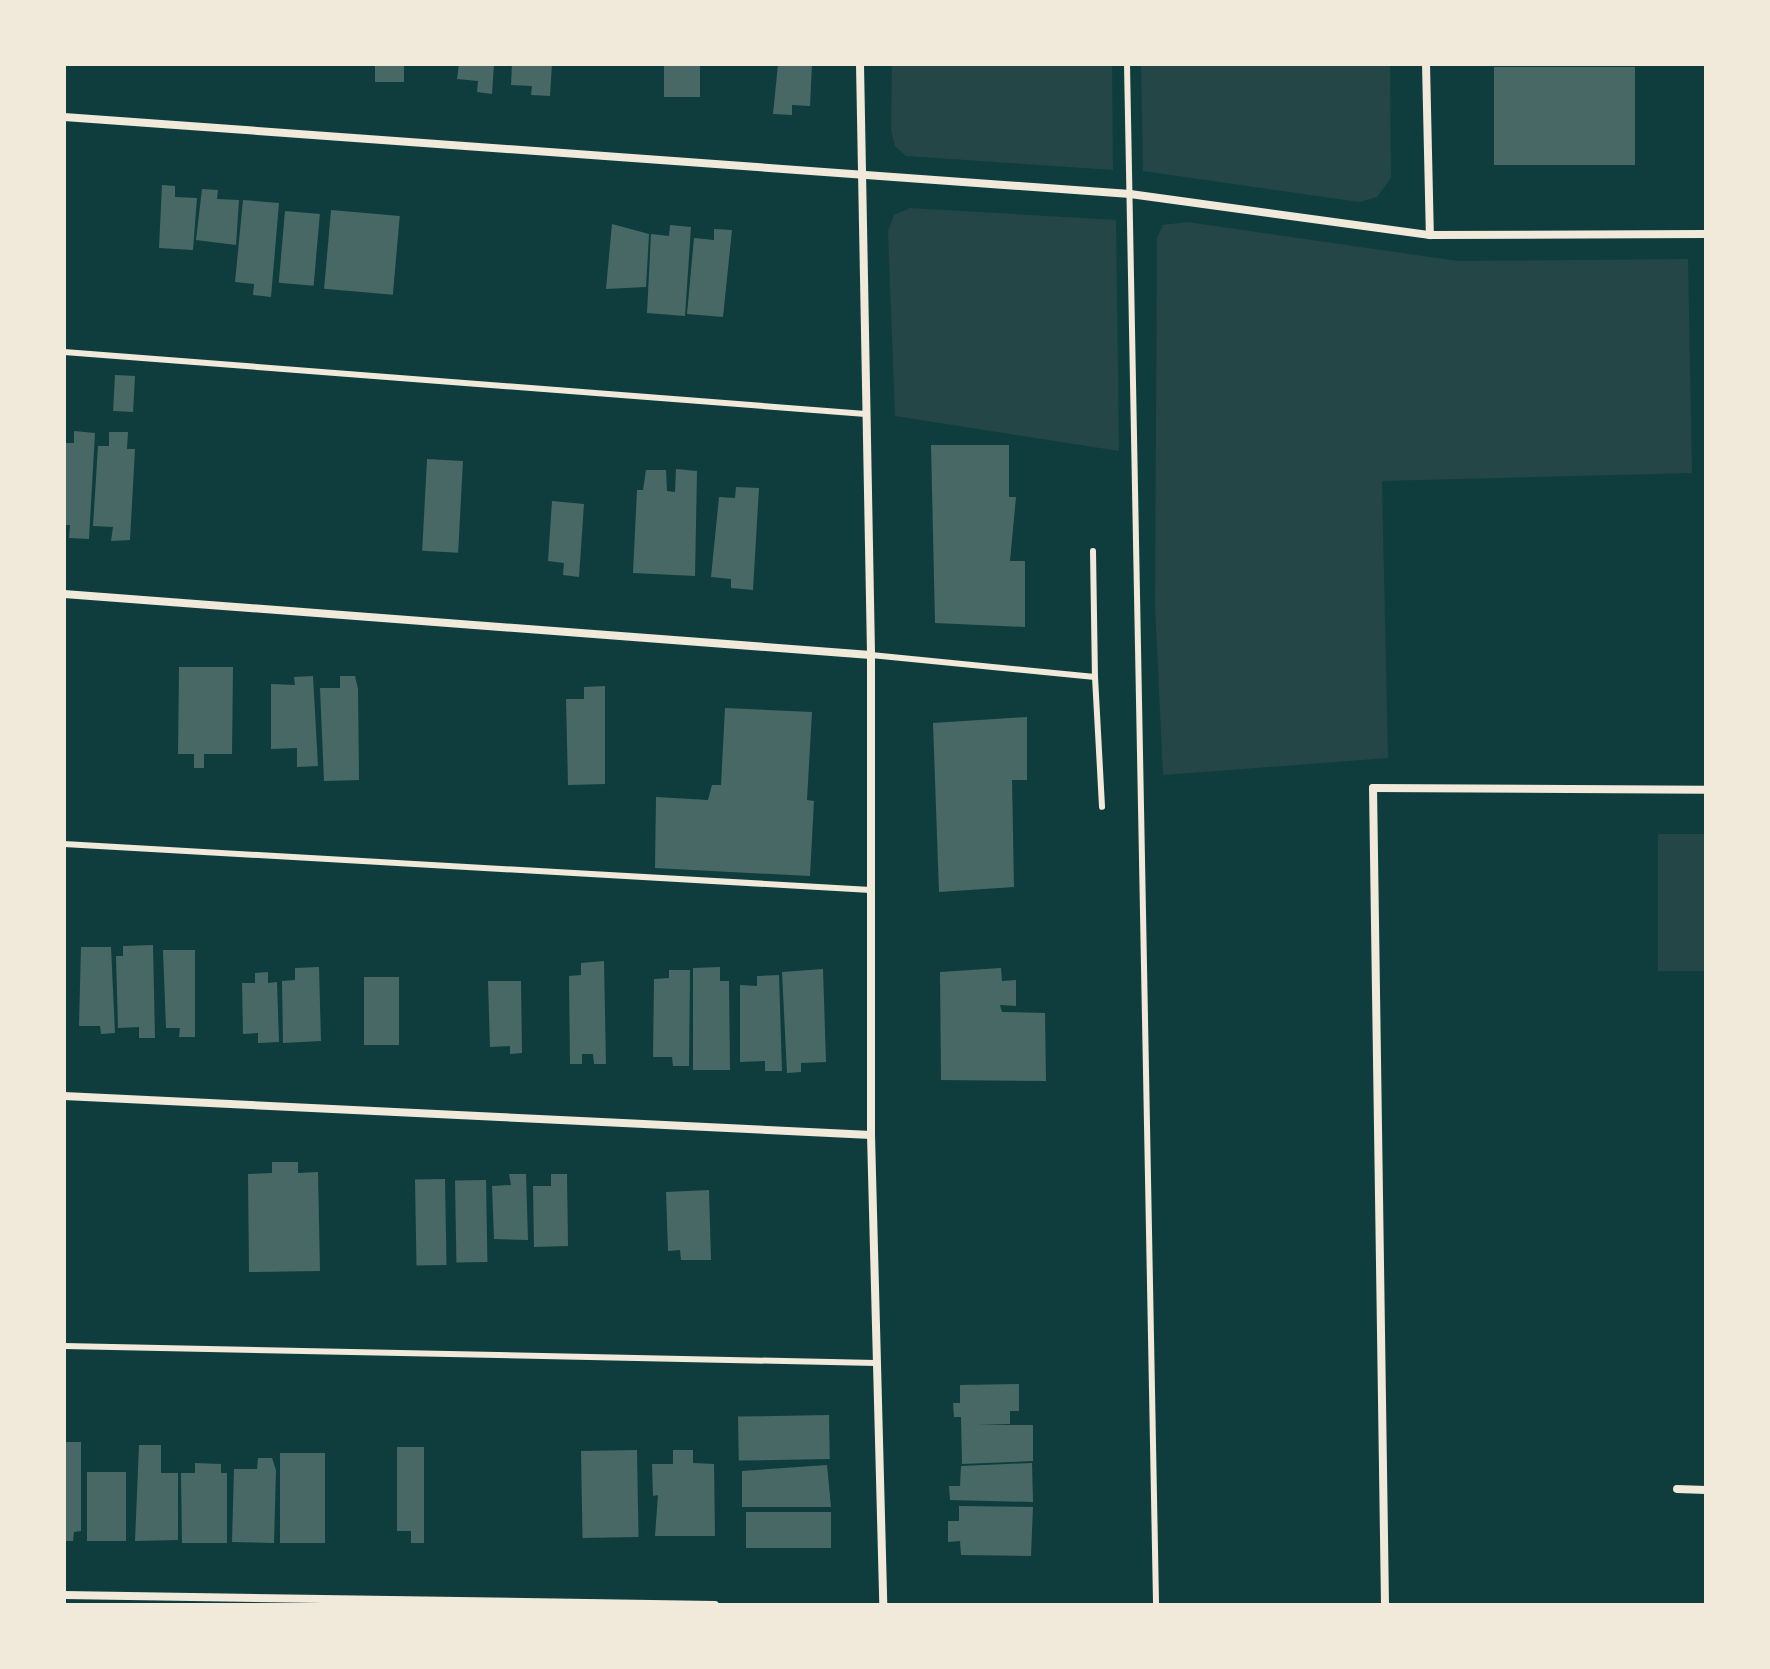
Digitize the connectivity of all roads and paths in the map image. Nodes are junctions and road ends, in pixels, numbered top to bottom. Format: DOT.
graph roads {
  1 [pos="860,64"];
  2 [pos="1127,64"];
  3 [pos="1426,64"];
  4 [pos="64,117"];
  5 [pos="862,175"];
  6 [pos="1130,194"];
  7 [pos="1706,234"];
  8 [pos="1430,235"];
  9 [pos="64,352"];
  10 [pos="866,414"];
  11 [pos="1093,551"];
  12 [pos="64,594"];
  13 [pos="871,655"];
  14 [pos="1095,677"];
  15 [pos="1706,790"];
  16 [pos="1102,807"];
  17 [pos="64,844"];
  18 [pos="871,890"];
  19 [pos="64,1096"];
  20 [pos="871,1135"];
  21 [pos="64,1346"];
  22 [pos="876,1363"];
  23 [pos="1677,1489"];
  24 [pos="1706,1490"];
  25 [pos="64,1595"];
  26 [pos="715,1605"];
  27 [pos="883,1605"];
  28 [pos="1156,1605"];
  29 [pos="1385,1605"];
  1 -- 5 [label="street"];
  2 -- 6 [label="lane"];
  3 -- 8 [label="street"];
  4 -- 5 [label="street"];
  5 -- 6 [label="street"];
  5 -- 10 [label="street"];
  6 -- 8 [label="street"];
  6 -- 28 [label="lane"];
  7 -- 8 [label="street"];
  9 -- 10 [label="lane"];
  10 -- 13 [label="street"];
  11 -- 14 [label="lane"];
  12 -- 13 [label="street"];
  13 -- 14 [label="lane"];
  13 -- 18 [label="street"];
  14 -- 16 [label="lane"];
  15 -- 29 [label="street"];
  17 -- 18 [label="lane"];
  18 -- 20 [label="street"];
  19 -- 20 [label="street"];
  20 -- 22 [label="street"];
  21 -- 22 [label="lane"];
  22 -- 27 [label="street"];
  23 -- 24 [label="street"];
  25 -- 26 [label="street"];
}
